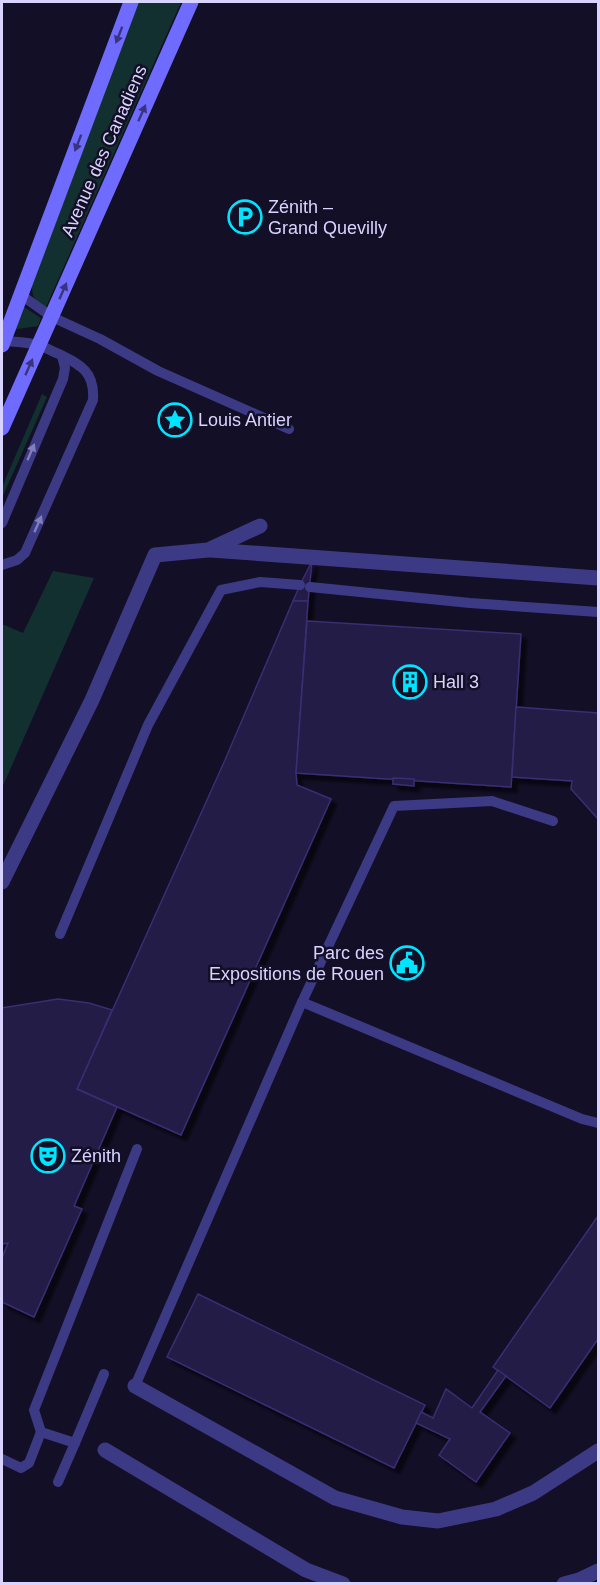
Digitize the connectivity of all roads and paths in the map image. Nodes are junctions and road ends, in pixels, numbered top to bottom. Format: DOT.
graph roads {
  1 [pos="131,2"];
  2 [pos="191,2"];
  3 [pos="21,296"];
  4 [pos="52,317"];
  5 [pos="2,342"];
  6 [pos="39,345"];
  7 [pos="62,356"];
  8 [pos="2,428"];
  9 [pos="289,429"];
  10 [pos="2,523"];
  11 [pos="260,526"];
  12 [pos="208,550"];
  13 [pos="2,565"];
  14 [pos="598,578"];
  15 [pos="598,612"];
  16 [pos="552,821"];
  17 [pos="2,882"];
  18 [pos="60,934"];
  19 [pos="302,1002"];
  20 [pos="598,1123"];
  21 [pos="137,1149"];
  22 [pos="104,1374"];
  23 [pos="135,1386"];
  24 [pos="41,1432"];
  25 [pos="75,1443"];
  26 [pos="105,1450"];
  27 [pos="598,1451"];
  28 [pos="2,1459"];
  29 [pos="58,1482"];
  30 [pos="598,1572"];
  31 [pos="343,1584"];
  32 [pos="564,1584"];
  1 -- 3 [label="main road, Avenue des Canadiens, one-way"];
  4 -- 2 [label="main road, Avenue des Canadiens, one-way"];
  3 -- 4 [label="lane"];
  3 -- 5 [label="main road, Avenue des Canadiens"];
  4 -- 6 [label="main road, Avenue des Canadiens"];
  4 -- 9 [label="lane"];
  5 -- 6 [label="lane"];
  6 -- 7 [label="lane"];
  8 -- 6 [label="main road, Avenue des Canadiens, one-way"];
  10 -- 7 [label="lane, one-way"];
  13 -- 7 [label="lane, one-way"];
  11 -- 12 [label="street"];
  12 -- 14 [label="street"];
  12 -- 17 [label="street"];
  15 -- 18 [label="lane"];
  16 -- 19 [label="lane"];
  19 -- 20 [label="lane"];
  19 -- 23 [label="lane"];
  21 -- 24 [label="lane"];
  22 -- 25 [label="lane"];
  23 -- 27 [label="street"];
  24 -- 25 [label="lane"];
  24 -- 28 [label="lane"];
  25 -- 29 [label="lane"];
  26 -- 31 [label="street"];
  30 -- 32 [label="street"];
}
